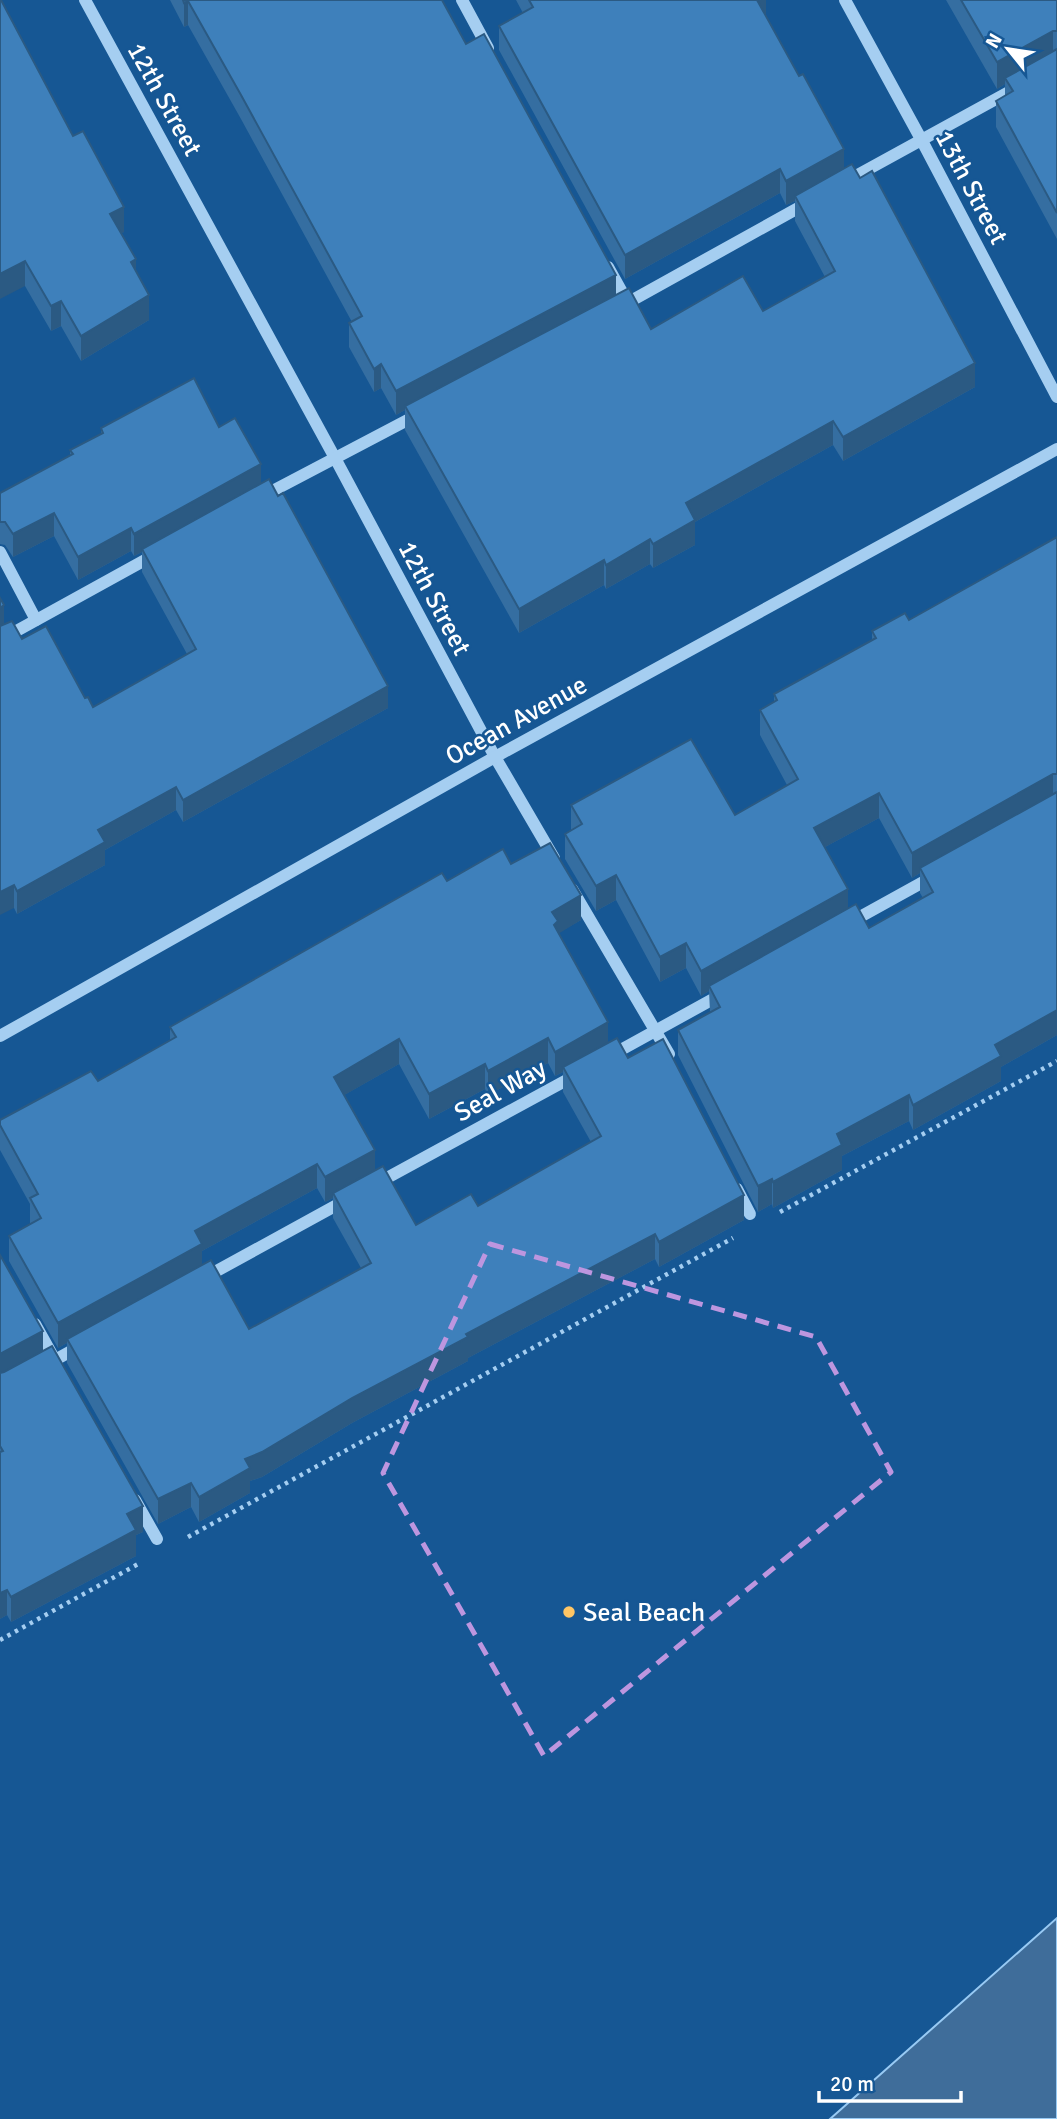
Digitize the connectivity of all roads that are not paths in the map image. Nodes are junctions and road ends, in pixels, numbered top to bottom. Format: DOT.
graph roads {
  1 [pos="85,0"];
  2 [pos="462,0"];
  3 [pos="845,0"];
  4 [pos="495,61"];
  5 [pos="1034,78"];
  6 [pos="921,139"];
  7 [pos="601,255"];
  8 [pos="628,303"];
  9 [pos="603,316"];
  10 [pos="1057,397"];
  11 [pos="433,407"];
  12 [pos="1057,449"];
  13 [pos="335,458"];
  14 [pos="249,504"];
  15 [pos="166,549"];
  16 [pos="0,552"];
  17 [pos="36,620"];
  18 [pos="0,640"];
  19 [pos="495,757"];
  20 [pos="558,864"];
  21 [pos="948,868"];
  22 [pos="565,876"];
  23 [pos="839,929"];
  24 [pos="741,983"];
  25 [pos="656,1031"];
  26 [pos="0,1036"];
  27 [pos="595,1064"];
  28 [pos="675,1067"];
  29 [pos="583,1071"];
  30 [pos="731,1177"];
  31 [pos="750,1214"];
  32 [pos="190,1286"];
  33 [pos="27,1311"];
  34 [pos="92,1340"];
  35 [pos="55,1360"];
  36 [pos="33,1372"];
  37 [pos="62,1372"];
  38 [pos="130,1492"];
  39 [pos="158,1539"];
  1 -- 13 [label="street, 12th Street"];
  2 -- 4 [label="street"];
  3 -- 6 [label="street, 13th Street"];
  5 -- 6 [label="street"];
  6 -- 8 [label="street"];
  6 -- 10 [label="street, 13th Street"];
  7 -- 8 [label="street"];
  8 -- 9 [label="street"];
  11 -- 13 [label="street"];
  12 -- 19 [label="street, Ocean Avenue"];
  13 -- 14 [label="street"];
  13 -- 19 [label="street, 12th Street"];
  15 -- 17 [label="street"];
  16 -- 17 [label="street"];
  17 -- 18 [label="street"];
  19 -- 20 [label="street, 12th Street"];
  19 -- 26 [label="street, Ocean Avenue"];
  21 -- 23 [label="street"];
  22 -- 25 [label="street"];
  24 -- 25 [label="street"];
  25 -- 27 [label="street"];
  25 -- 28 [label="street"];
  29 -- 32 [label="street, Seal Way"];
  30 -- 31 [label="street"];
  33 -- 35 [label="street"];
  34 -- 35 [label="street"];
  35 -- 36 [label="street"];
  35 -- 37 [label="street"];
  38 -- 39 [label="street"];
}
